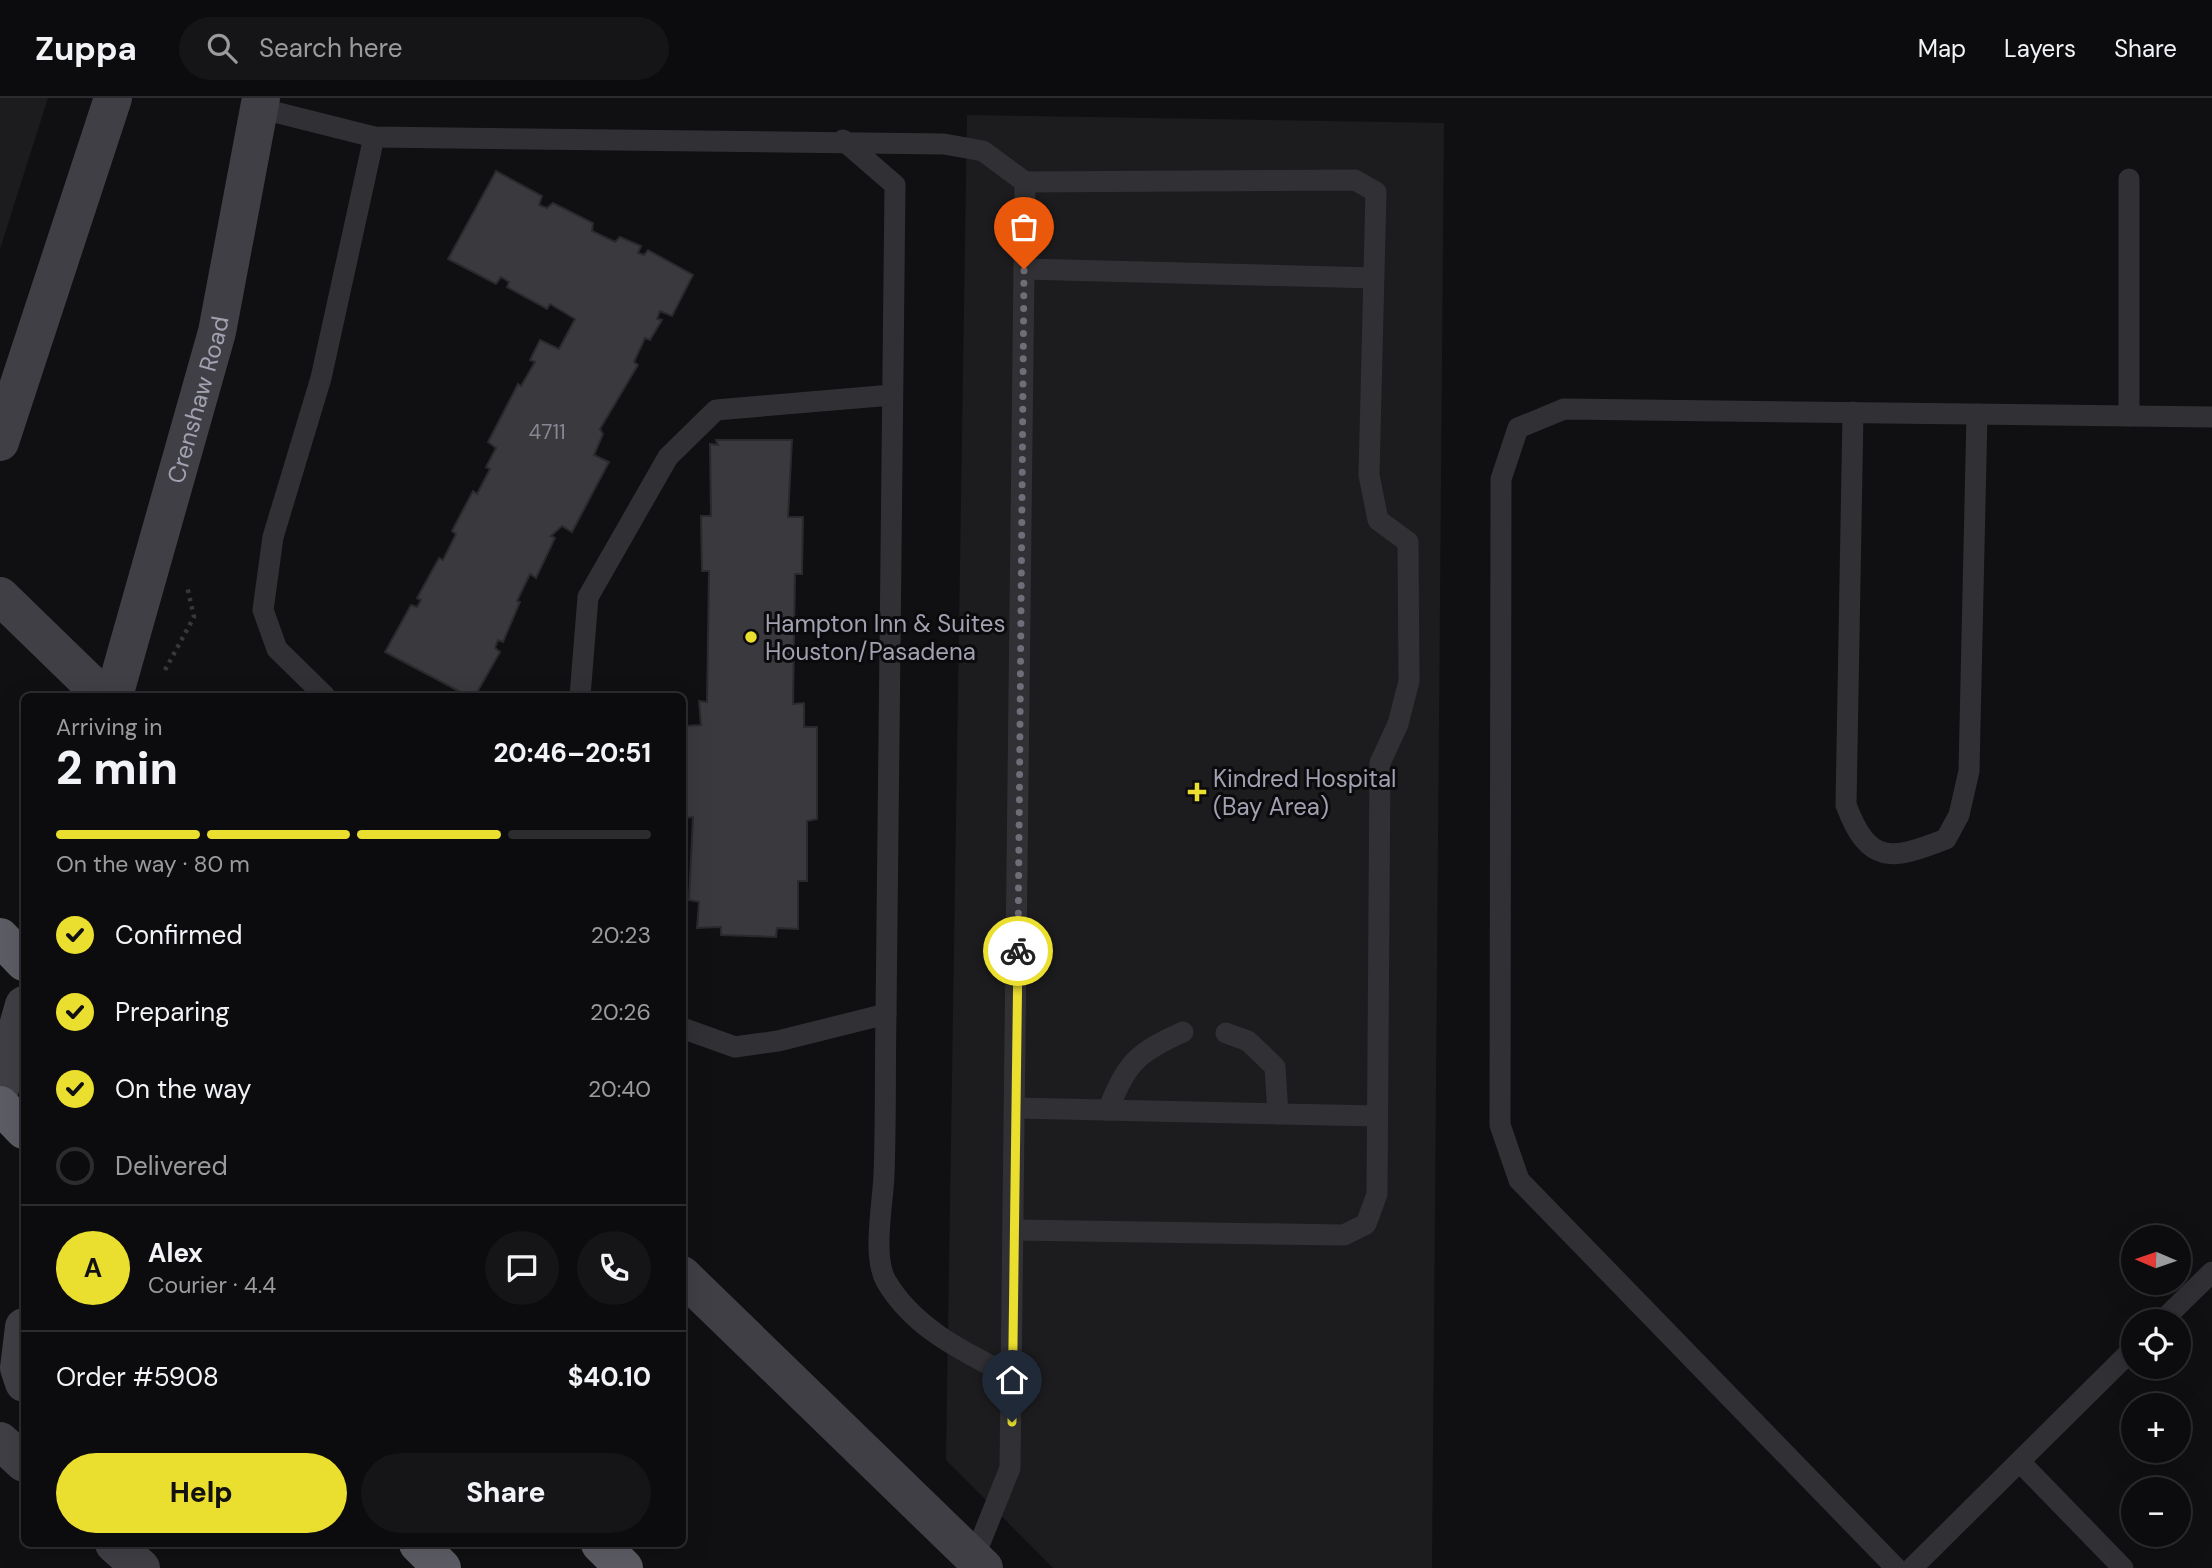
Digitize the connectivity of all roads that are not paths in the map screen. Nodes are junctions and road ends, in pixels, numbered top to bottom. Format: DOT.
graph roads {
  1 [pos="113,98"];
  2 [pos="253,101"];
  3 [pos="374,137"];
  4 [pos="843,140"];
  5 [pos="2129,179"];
  6 [pos="1025,182"];
  7 [pos="1024,269"];
  8 [pos="1374,278"];
  9 [pos="892,395"];
  10 [pos="1853,412"];
  11 [pos="1977,414"];
  12 [pos="2129,416"];
  13 [pos="2212,417"];
  14 [pos="0,442"];
  15 [pos="0,596"];
  16 [pos="100,693"];
  17 [pos="115,693"];
  18 [pos="322,693"];
  19 [pos="580,693"];
  20 [pos="0,937"];
  21 [pos="21,959"];
  22 [pos="886,1014"];
  23 [pos="21,1016"];
  24 [pos="686,1029"];
  25 [pos="1183,1032"];
  26 [pos="1226,1033"];
  27 [pos="0,1089"];
  28 [pos="0,1105"];
  29 [pos="1016,1108"];
  30 [pos="1108,1110"];
  31 [pos="1278,1114"];
  32 [pos="1377,1116"];
  33 [pos="21,1127"];
  34 [pos="1015,1230"];
  35 [pos="2212,1272"];
  36 [pos="686,1279"];
  37 [pos="2174,1309"];
  38 [pos="21,1352"];
  39 [pos="2121,1361"];
  40 [pos="21,1374"];
  41 [pos="1013,1377"];
  42 [pos="0,1441"];
  43 [pos="21,1460"];
  44 [pos="2020,1462"];
  45 [pos="118,1547"];
  46 [pos="129,1547"];
  47 [pos="421,1547"];
  48 [pos="603,1547"];
  49 [pos="979,1563"];
  50 [pos="143,1568"];
  51 [pos="442,1568"];
  52 [pos="624,1568"];
  53 [pos="1896,1568"];
  54 [pos="1912,1568"];
  55 [pos="2123,1568"];
  1 -- 14 [label="main road"];
  2 -- 3 [label="lane"];
  2 -- 17 [label="main road, Crenshaw Road"];
  3 -- 4 [label="lane"];
  3 -- 18 [label="lane"];
  4 -- 6 [label="lane"];
  4 -- 9 [label="lane"];
  5 -- 12 [label="lane"];
  6 -- 7 [label="lane"];
  6 -- 8 [label="lane"];
  7 -- 8 [label="lane"];
  7 -- 29 [label="lane"];
  8 -- 32 [label="lane"];
  9 -- 19 [label="lane"];
  9 -- 22 [label="lane"];
  10 -- 11 [label="lane"];
  10 -- 11 [label="lane"];
  10 -- 53 [label="lane"];
  11 -- 12 [label="lane"];
  12 -- 13 [label="lane"];
  15 -- 16 [label="main road"];
  20 -- 21 [label="highway"];
  22 -- 24 [label="lane"];
  22 -- 41 [label="lane"];
  23 -- 27 [label="main road"];
  25 -- 30 [label="lane"];
  26 -- 31 [label="lane"];
  28 -- 33 [label="highway"];
  29 -- 30 [label="lane"];
  29 -- 34 [label="lane"];
  30 -- 31 [label="lane"];
  31 -- 32 [label="lane"];
  32 -- 34 [label="lane"];
  34 -- 41 [label="lane"];
  35 -- 37 [label="lane"];
  36 -- 49 [label="main road"];
  38 -- 40 [label="main road"];
  39 -- 44 [label="lane"];
  41 -- 49 [label="lane"];
  42 -- 43 [label="main road"];
  44 -- 54 [label="lane"];
  44 -- 55 [label="lane"];
  45 -- 50 [label="main road"];
  46 -- 50 [label="main road"];
  47 -- 51 [label="highway"];
  48 -- 52 [label="highway"];
}
